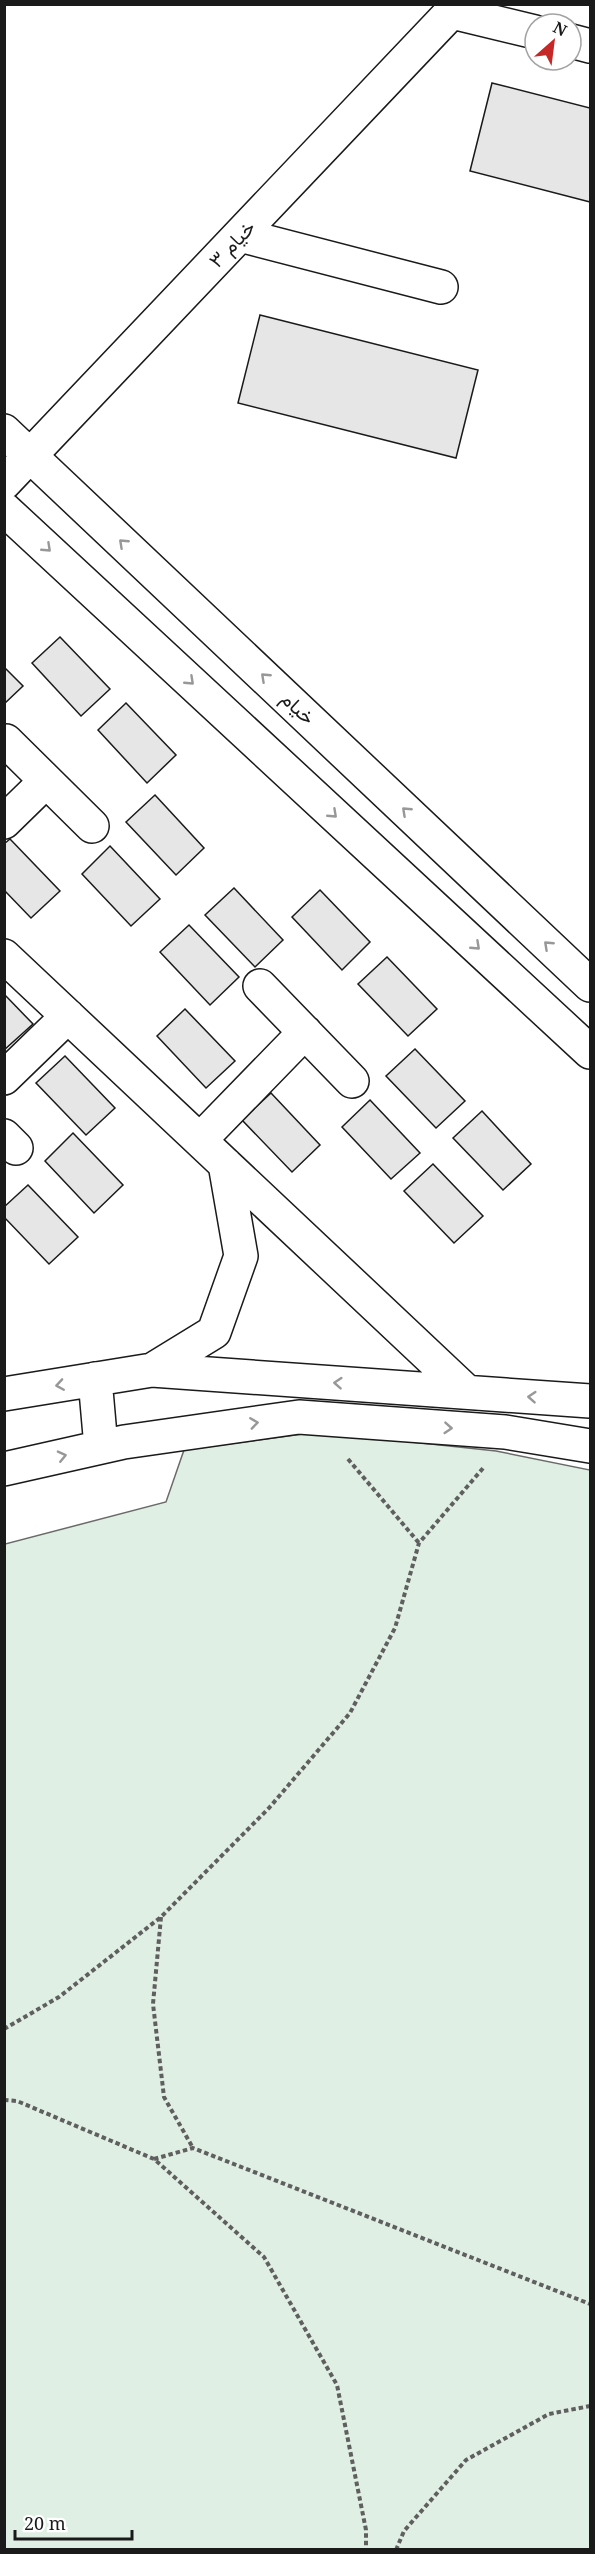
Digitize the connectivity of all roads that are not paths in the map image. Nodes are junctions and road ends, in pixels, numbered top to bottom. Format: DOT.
graph roads {
  1 [pos="456,8"];
  2 [pos="523,28"];
  3 [pos="240,235"];
  4 [pos="441,287"];
  5 [pos="4,431"];
  6 [pos="31,455"];
  7 [pos="4,483"];
  8 [pos="4,509"];
  9 [pos="6,741"];
  10 [pos="46,781"];
  11 [pos="4,822"];
  12 [pos="92,826"];
  13 [pos="4,956"];
  14 [pos="591,985"];
  15 [pos="260,986"];
  16 [pos="68,1016"];
  17 [pos="305,1032"];
  18 [pos="591,1052"];
  19 [pos="4,1078"];
  20 [pos="352,1081"];
  21 [pos="200,1140"];
  22 [pos="225,1164"];
  23 [pos="152,1370"];
  24 [pos="96,1379"];
  25 [pos="466,1392"];
  26 [pos="4,1394"];
  27 [pos="591,1401"];
  28 [pos="591,1446"];
  29 [pos="101,1447"];
  30 [pos="4,1469"];
  1 -- 2 [label="street"];
  1 -- 3 [label="street, خیام ۳"];
  3 -- 4 [label="street"];
  3 -- 6 [label="street, خیام ۳"];
  5 -- 6 [label="street, خیام"];
  6 -- 7 [label="street, خیام ۳"];
  14 -- 6 [label="street, خیام, one-way"];
  8 -- 18 [label="street, one-way"];
  9 -- 10 [label="street"];
  10 -- 11 [label="street"];
  10 -- 12 [label="street"];
  13 -- 16 [label="street"];
  15 -- 17 [label="street"];
  16 -- 19 [label="street"];
  16 -- 21 [label="street"];
  17 -- 20 [label="street"];
  17 -- 21 [label="street"];
  21 -- 22 [label="street"];
  22 -- 23 [label="street"];
  22 -- 25 [label="street"];
  23 -- 24 [label="street"];
  25 -- 23 [label="street, one-way"];
  24 -- 26 [label="street, one-way"];
  24 -- 29 [label="street"];
  27 -- 25 [label="street, one-way"];
  29 -- 28 [label="street, one-way"];
  30 -- 29 [label="street, one-way"];
}
